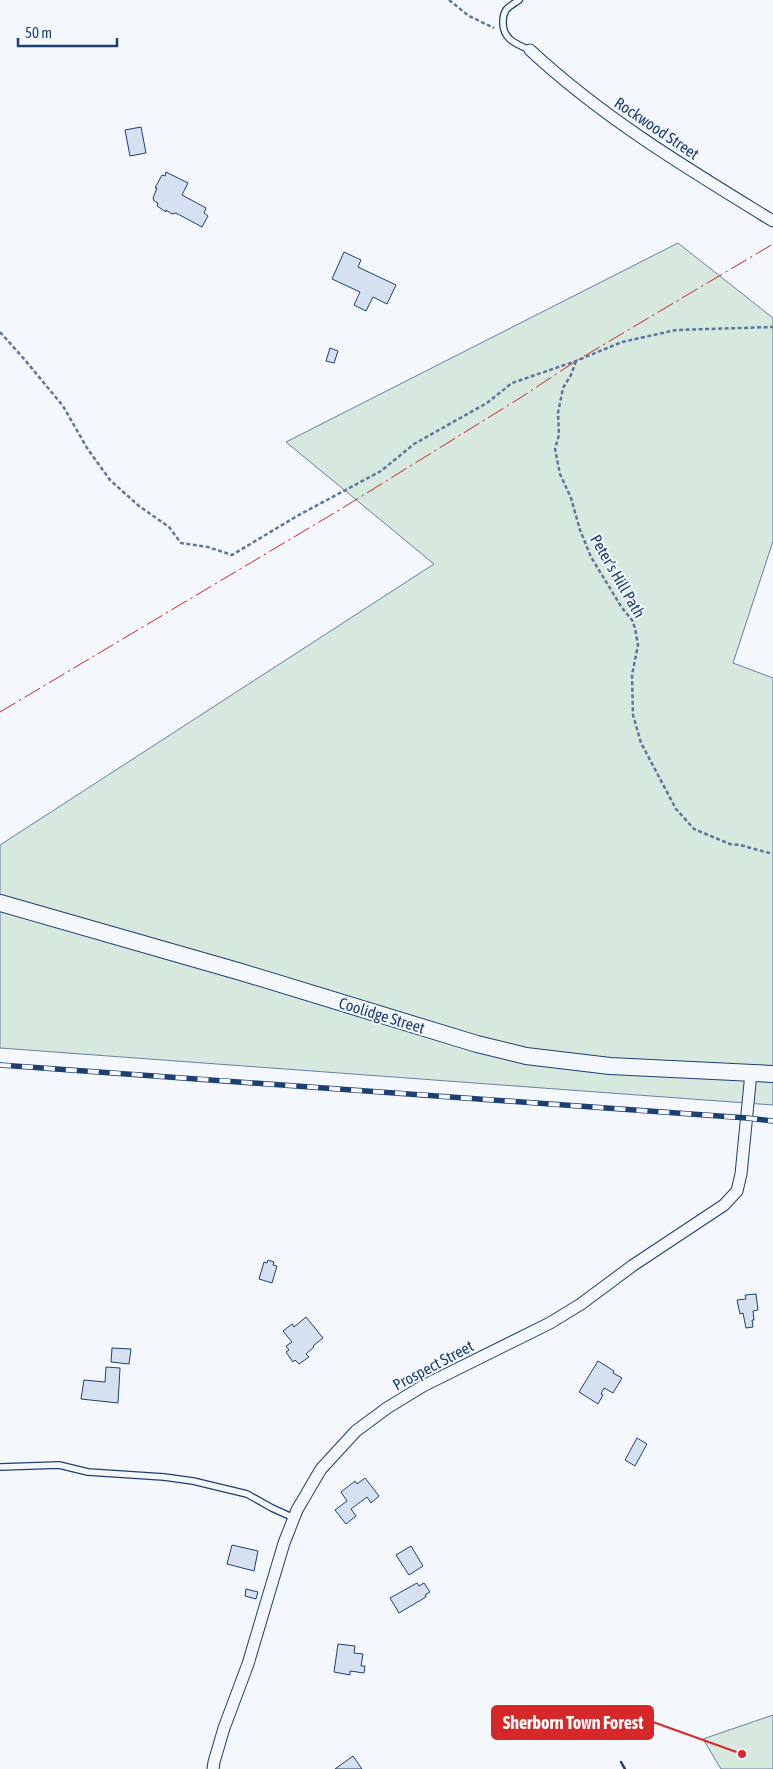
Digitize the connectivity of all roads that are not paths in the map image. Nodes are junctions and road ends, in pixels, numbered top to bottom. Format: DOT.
graph roads {
  1 [pos="519,0"];
  2 [pos="530,50"];
  3 [pos="773,222"];
  4 [pos="0,903"];
  5 [pos="751,1073"];
  6 [pos="773,1074"];
  7 [pos="0,1467"];
  8 [pos="294,1518"];
  9 [pos="214,1769"];
  1 -- 2 [label="lane"];
  2 -- 3 [label="street, Rockwood Street"];
  4 -- 5 [label="main road, Coolidge Street"];
  5 -- 6 [label="main road, Coolidge Street"];
  5 -- 8 [label="street, Prospect Street"];
  7 -- 8 [label="lane"];
  8 -- 9 [label="street, Prospect Street"];
}
